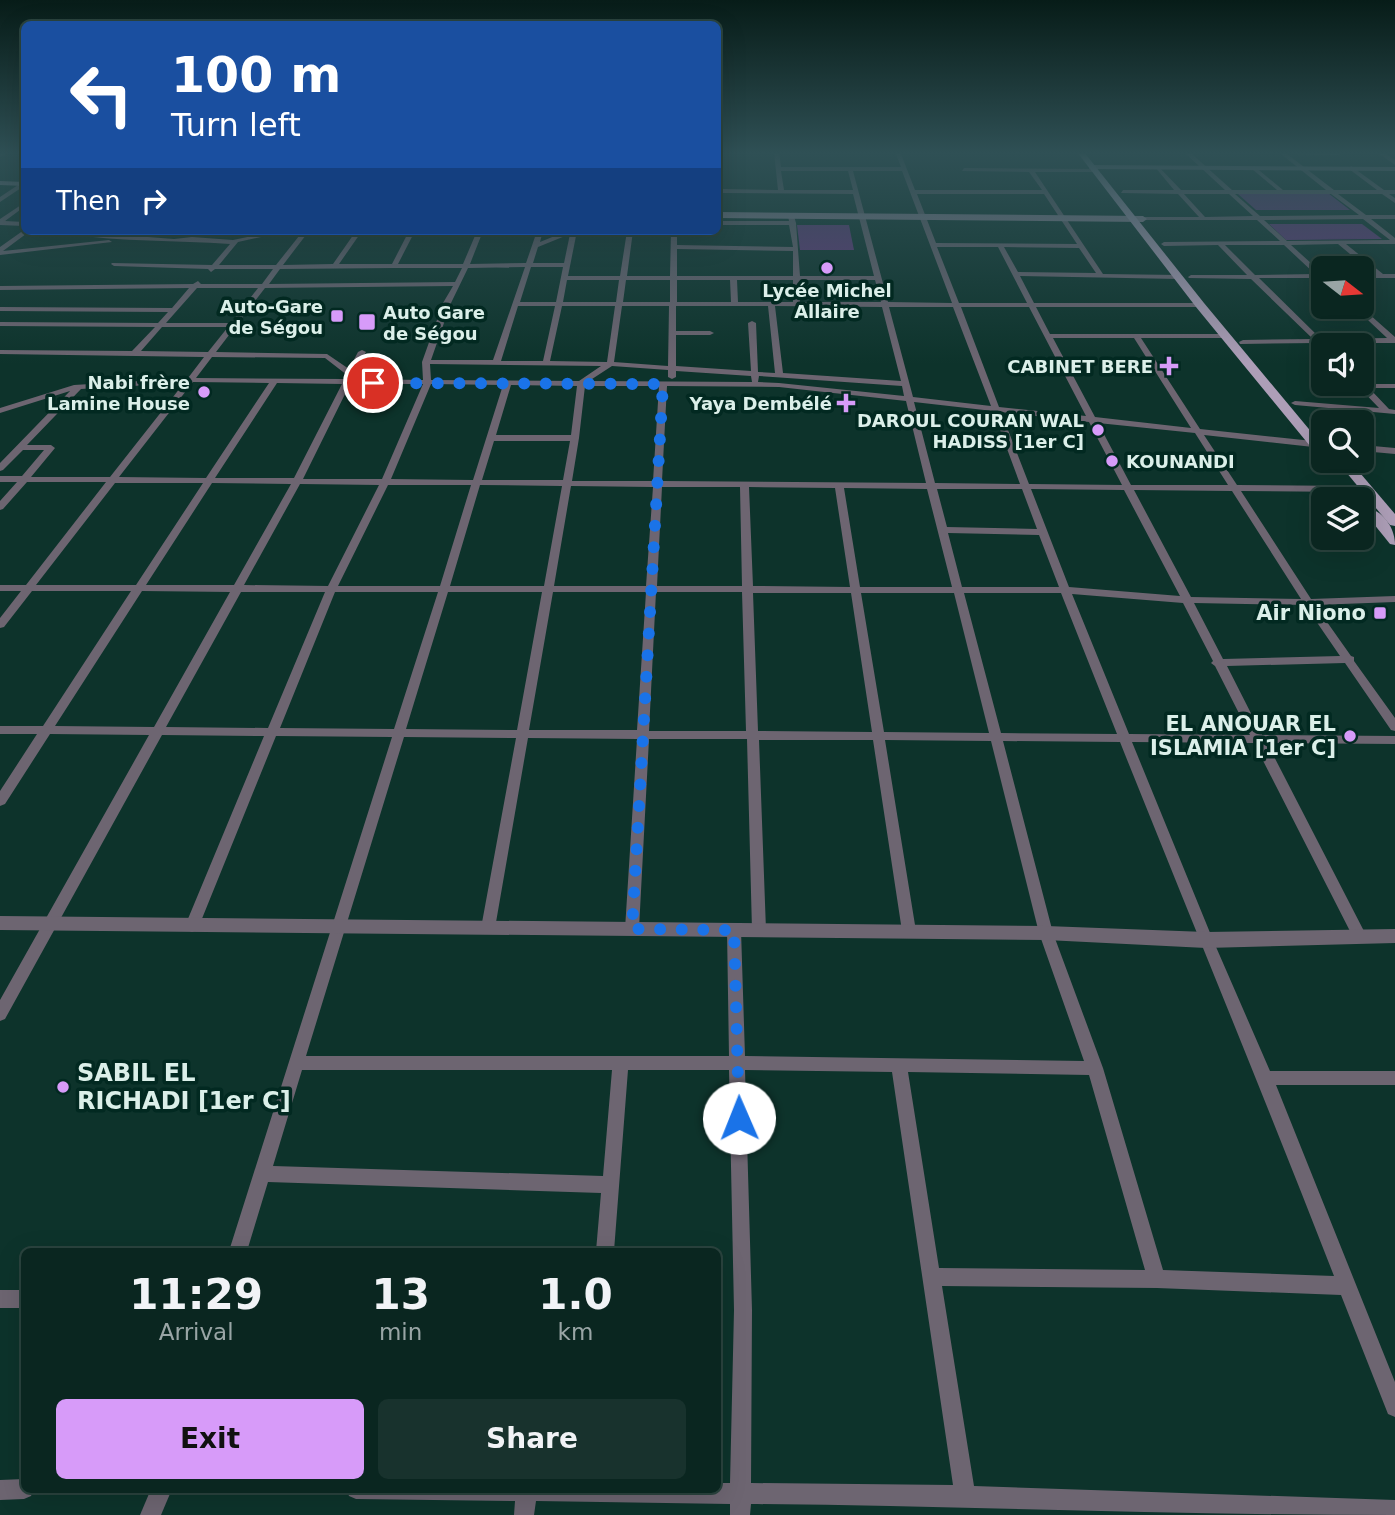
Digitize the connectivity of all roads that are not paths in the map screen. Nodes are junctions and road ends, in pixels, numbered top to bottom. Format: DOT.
graph roads {
  1 [pos="0,223"];
  2 [pos="723,223"];
  3 [pos="792,223"];
  4 [pos="862,223"];
  5 [pos="924,223"];
  6 [pos="1065,223"];
  7 [pos="1142,223"];
  8 [pos="1143,223"];
  9 [pos="1261,223"];
  10 [pos="1371,223"];
  11 [pos="21,224"];
  12 [pos="22,235"];
  13 [pos="96,235"];
  14 [pos="138,235"];
  15 [pos="267,235"];
  16 [pos="303,235"];
  17 [pos="356,235"];
  18 [pos="410,235"];
  19 [pos="478,235"];
  20 [pos="539,235"];
  21 [pos="563,235"];
  22 [pos="572,235"];
  23 [pos="629,235"];
  24 [pos="674,235"];
  25 [pos="109,236"];
  26 [pos="134,238"];
  27 [pos="234,242"];
  28 [pos="1282,242"];
  29 [pos="1339,242"];
  30 [pos="1395,242"];
  31 [pos="1219,243"];
  32 [pos="1164,244"];
  33 [pos="934,245"];
  34 [pos="1000,245"];
  35 [pos="535,246"];
  36 [pos="1081,246"];
  37 [pos="673,247"];
  38 [pos="730,248"];
  39 [pos="796,249"];
  40 [pos="0,251"];
  41 [pos="114,264"];
  42 [pos="466,265"];
  43 [pos="528,265"];
  44 [pos="567,265"];
  45 [pos="278,266"];
  46 [pos="335,266"];
  47 [pos="394,266"];
  48 [pos="213,267"];
  49 [pos="1311,267"];
  50 [pos="1015,274"];
  51 [pos="1101,276"];
  52 [pos="1374,276"];
  53 [pos="1381,276"];
  54 [pos="1395,276"];
  55 [pos="1179,277"];
  56 [pos="1191,277"];
  57 [pos="1251,277"];
  58 [pos="1311,277"];
  59 [pos="564,278"];
  60 [pos="623,278"];
  61 [pos="674,278"];
  62 [pos="733,278"];
  63 [pos="795,278"];
  64 [pos="877,278"];
  65 [pos="458,284"];
  66 [pos="197,285"];
  67 [pos="264,285"];
  68 [pos="1,287"];
  69 [pos="673,303"];
  70 [pos="515,304"];
  71 [pos="559,304"];
  72 [pos="620,304"];
  73 [pos="734,304"];
  74 [pos="771,304"];
  75 [pos="797,304"];
  76 [pos="883,304"];
  77 [pos="954,304"];
  78 [pos="1030,305"];
  79 [pos="1200,305"];
  80 [pos="0,309"];
  81 [pos="175,310"];
  82 [pos="1371,319"];
  83 [pos="752,323"];
  84 [pos="0,324"];
  85 [pos="160,325"];
  86 [pos="233,325"];
  87 [pos="672,333"];
  88 [pos="710,333"];
  89 [pos="1311,334"];
  90 [pos="1047,336"];
  91 [pos="1136,336"];
  92 [pos="1226,336"];
  93 [pos="1395,340"];
  94 [pos="1374,341"];
  95 [pos="1243,342"];
  96 [pos="1311,343"];
  97 [pos="0,352"];
  98 [pos="362,352"];
  99 [pos="135,353"];
  100 [pos="211,354"];
  101 [pos="426,362"];
  102 [pos="496,363"];
  103 [pos="546,364"];
  104 [pos="610,364"];
  105 [pos="672,369"];
  106 [pos="754,374"];
  107 [pos="779,375"];
  108 [pos="349,378"];
  109 [pos="191,380"];
  110 [pos="274,381"];
  111 [pos="508,382"];
  112 [pos="581,383"];
  113 [pos="427,384"];
  114 [pos="667,384"];
  115 [pos="904,384"];
  116 [pos="755,385"];
  117 [pos="1374,385"];
  118 [pos="1395,386"];
  119 [pos="78,387"];
  120 [pos="1373,396"];
  121 [pos="907,397"];
  122 [pos="1295,404"];
  123 [pos="994,408"];
  124 [pos="0,411"];
  125 [pos="1390,411"];
  126 [pos="1089,418"];
  127 [pos="1311,428"];
  128 [pos="1199,431"];
  129 [pos="1311,432"];
  130 [pos="491,438"];
  131 [pos="575,438"];
  132 [pos="1311,441"];
  133 [pos="20,447"];
  134 [pos="1374,448"];
  135 [pos="1395,451"];
  136 [pos="0,468"];
  137 [pos="1339,473"];
  138 [pos="1353,473"];
  139 [pos="0,479"];
  140 [pos="114,479"];
  141 [pos="23,480"];
  142 [pos="209,481"];
  143 [pos="298,481"];
  144 [pos="385,482"];
  145 [pos="477,483"];
  146 [pos="568,483"];
  147 [pos="657,484"];
  148 [pos="744,484"];
  149 [pos="839,485"];
  150 [pos="930,485"];
  151 [pos="1025,486"];
  152 [pos="1125,486"];
  153 [pos="1351,487"];
  154 [pos="1238,490"];
  155 [pos="1311,494"];
  156 [pos="0,507"];
  157 [pos="1374,515"];
  158 [pos="1395,522"];
  159 [pos="942,530"];
  160 [pos="1043,533"];
  161 [pos="1395,541"];
  162 [pos="29,588"];
  163 [pos="0,589"];
  164 [pos="137,589"];
  165 [pos="237,589"];
  166 [pos="331,589"];
  167 [pos="441,590"];
  168 [pos="548,590"];
  169 [pos="651,590"];
  170 [pos="747,590"];
  171 [pos="855,590"];
  172 [pos="957,590"];
  173 [pos="1065,590"];
  174 [pos="1395,599"];
  175 [pos="1187,600"];
  176 [pos="1308,602"];
  177 [pos="0,625"];
  178 [pos="1350,659"];
  179 [pos="1217,663"];
  180 [pos="1395,727"];
  181 [pos="0,730"];
  182 [pos="47,731"];
  183 [pos="158,731"];
  184 [pos="273,733"];
  185 [pos="399,733"];
  186 [pos="524,734"];
  187 [pos="643,735"];
  188 [pos="753,736"];
  189 [pos="879,736"];
  190 [pos="997,738"];
  191 [pos="1124,739"];
  192 [pos="1256,739"];
  193 [pos="1395,740"];
  194 [pos="0,801"];
  195 [pos="0,923"];
  196 [pos="51,923"];
  197 [pos="192,926"];
  198 [pos="340,926"];
  199 [pos="488,928"];
  200 [pos="632,929"];
  201 [pos="734,930"];
  202 [pos="758,930"];
  203 [pos="908,931"];
  204 [pos="1046,933"];
  205 [pos="1359,935"];
  206 [pos="1395,936"];
  207 [pos="1206,940"];
  208 [pos="0,1014"];
  209 [pos="297,1063"];
  210 [pos="621,1063"];
  211 [pos="738,1063"];
  212 [pos="899,1065"];
  213 [pos="1096,1068"];
  214 [pos="1265,1078"];
  215 [pos="1395,1078"];
  216 [pos="262,1174"];
  217 [pos="611,1185"];
  218 [pos="239,1248"];
  219 [pos="606,1248"];
  220 [pos="932,1277"];
  221 [pos="1157,1279"];
  222 [pos="1348,1286"];
  223 [pos="0,1298"];
  224 [pos="21,1300"];
  225 [pos="1395,1407"];
  226 [pos="21,1489"];
  227 [pos="0,1490"];
  228 [pos="160,1493"];
  229 [pos="527,1493"];
  230 [pos="608,1493"];
  231 [pos="965,1496"];
  232 [pos="740,1505"];
  233 [pos="1395,1510"];
  234 [pos="150,1515"];
  235 [pos="524,1515"];
  1 -- 11 [label="street"];
  2 -- 38 [label="street"];
  3 -- 39 [label="street"];
  4 -- 64 [label="street"];
  5 -- 33 [label="street"];
  6 -- 36 [label="street"];
  7 -- 55 [label="main road"];
  8 -- 32 [label="main road"];
  9 -- 28 [label="street"];
  10 -- 30 [label="street"];
  12 -- 40 [label="street"];
  13 -- 25 [label="street"];
  14 -- 26 [label="street"];
  15 -- 27 [label="street"];
  16 -- 45 [label="street"];
  17 -- 46 [label="street"];
  18 -- 47 [label="street"];
  19 -- 42 [label="street"];
  20 -- 35 [label="street"];
  21 -- 35 [label="street"];
  22 -- 44 [label="street"];
  23 -- 60 [label="street"];
  24 -- 37 [label="street"];
  25 -- 26 [label="street"];
  26 -- 27 [label="street"];
  26 -- 40 [label="street"];
  27 -- 48 [label="street"];
  28 -- 29 [label="street"];
  28 -- 31 [label="street"];
  28 -- 49 [label="street"];
  29 -- 30 [label="street"];
  29 -- 53 [label="street"];
  31 -- 32 [label="street"];
  31 -- 57 [label="street"];
  32 -- 56 [label="main road"];
  33 -- 34 [label="street"];
  33 -- 77 [label="street"];
  34 -- 36 [label="street"];
  34 -- 50 [label="street"];
  35 -- 43 [label="street"];
  36 -- 51 [label="street"];
  37 -- 38 [label="street"];
  37 -- 61 [label="street"];
  38 -- 39 [label="street"];
  39 -- 63 [label="street"];
  41 -- 48 [label="street"];
  42 -- 43 [label="street"];
  42 -- 47 [label="street"];
  42 -- 65 [label="street"];
  43 -- 44 [label="street"];
  43 -- 70 [label="street"];
  44 -- 59 [label="street"];
  45 -- 46 [label="street"];
  45 -- 48 [label="street"];
  45 -- 67 [label="street"];
  46 -- 47 [label="street"];
  48 -- 66 [label="street"];
  50 -- 51 [label="street"];
  50 -- 78 [label="street"];
  51 -- 55 [label="street"];
  52 -- 53 [label="street"];
  53 -- 54 [label="street"];
  55 -- 79 [label="main road"];
  56 -- 57 [label="street"];
  56 -- 95 [label="main road"];
  57 -- 58 [label="street"];
  57 -- 89 [label="street"];
  59 -- 60 [label="street"];
  59 -- 71 [label="street"];
  60 -- 61 [label="street"];
  60 -- 72 [label="street"];
  61 -- 62 [label="street"];
  61 -- 69 [label="street"];
  62 -- 63 [label="street"];
  62 -- 73 [label="street"];
  63 -- 64 [label="street"];
  63 -- 75 [label="street"];
  64 -- 76 [label="street"];
  65 -- 67 [label="street"];
  65 -- 101 [label="street"];
  66 -- 67 [label="street"];
  66 -- 68 [label="street"];
  66 -- 81 [label="street"];
  67 -- 86 [label="street"];
  69 -- 72 [label="street"];
  69 -- 73 [label="street"];
  69 -- 87 [label="street"];
  70 -- 71 [label="street"];
  70 -- 102 [label="street"];
  71 -- 72 [label="street"];
  71 -- 103 [label="street"];
  72 -- 104 [label="street"];
  73 -- 74 [label="street"];
  74 -- 75 [label="street"];
  74 -- 107 [label="street"];
  75 -- 76 [label="street"];
  76 -- 77 [label="street"];
  76 -- 115 [label="street"];
  77 -- 78 [label="street"];
  77 -- 123 [label="street"];
  78 -- 79 [label="street"];
  78 -- 90 [label="street"];
  79 -- 92 [label="main road"];
  80 -- 81 [label="street"];
  81 -- 85 [label="street"];
  82 -- 93 [label="street"];
  83 -- 106 [label="street"];
  84 -- 85 [label="street"];
  85 -- 86 [label="street"];
  85 -- 99 [label="street"];
  86 -- 100 [label="street"];
  87 -- 88 [label="street"];
  87 -- 105 [label="street"];
  90 -- 91 [label="street"];
  90 -- 126 [label="street"];
  91 -- 92 [label="street"];
  91 -- 128 [label="street"];
  92 -- 129 [label="main road"];
  93 -- 94 [label="street"];
  95 -- 96 [label="street"];
  95 -- 122 [label="main road"];
  97 -- 99 [label="street"];
  98 -- 108 [label="street"];
  99 -- 100 [label="street"];
  100 -- 108 [label="street"];
  100 -- 109 [label="street"];
  101 -- 102 [label="street"];
  101 -- 113 [label="street"];
  102 -- 103 [label="street"];
  103 -- 104 [label="street"];
  104 -- 105 [label="street"];
  104 -- 112 [label="street"];
  105 -- 106 [label="street"];
  105 -- 114 [label="street"];
  106 -- 107 [label="street"];
  106 -- 116 [label="street"];
  107 -- 115 [label="street"];
  108 -- 110 [label="street"];
  108 -- 113 [label="street"];
  108 -- 143 [label="street"];
  109 -- 110 [label="street"];
  109 -- 119 [label="street"];
  109 -- 140 [label="street"];
  110 -- 142 [label="street"];
  111 -- 112 [label="street"];
  111 -- 113 [label="street"];
  111 -- 130 [label="street"];
  112 -- 114 [label="street"];
  112 -- 131 [label="street"];
  113 -- 144 [label="street"];
  114 -- 116 [label="street"];
  114 -- 147 [label="street"];
  115 -- 121 [label="street"];
  116 -- 121 [label="street"];
  117 -- 118 [label="street"];
  119 -- 124 [label="street"];
  119 -- 133 [label="street"];
  120 -- 125 [label="street"];
  121 -- 123 [label="street"];
  121 -- 150 [label="street"];
  122 -- 125 [label="street"];
  122 -- 127 [label="main road"];
  123 -- 126 [label="street"];
  123 -- 151 [label="street"];
  126 -- 128 [label="street"];
  126 -- 152 [label="street"];
  128 -- 132 [label="street"];
  128 -- 154 [label="street"];
  130 -- 131 [label="street"];
  130 -- 145 [label="street"];
  131 -- 146 [label="street"];
  133 -- 136 [label="street"];
  133 -- 141 [label="street"];
  134 -- 135 [label="street"];
  137 -- 153 [label="main road"];
  138 -- 158 [label="main road"];
  139 -- 141 [label="street"];
  140 -- 141 [label="street"];
  140 -- 142 [label="street"];
  140 -- 162 [label="street"];
  141 -- 156 [label="street"];
  142 -- 143 [label="street"];
  142 -- 164 [label="street"];
  143 -- 144 [label="street"];
  143 -- 165 [label="street"];
  144 -- 145 [label="street"];
  144 -- 166 [label="street"];
  145 -- 146 [label="street"];
  145 -- 167 [label="street"];
  146 -- 147 [label="street"];
  146 -- 168 [label="street"];
  147 -- 148 [label="street"];
  147 -- 169 [label="street"];
  148 -- 149 [label="street"];
  148 -- 170 [label="street"];
  149 -- 150 [label="street"];
  149 -- 171 [label="street"];
  150 -- 151 [label="street"];
  150 -- 159 [label="street"];
  151 -- 152 [label="street"];
  151 -- 160 [label="street"];
  152 -- 154 [label="street"];
  152 -- 175 [label="street"];
  154 -- 155 [label="street"];
  154 -- 176 [label="street"];
  157 -- 161 [label="main road"];
  159 -- 160 [label="street"];
  159 -- 172 [label="street"];
  160 -- 173 [label="street"];
  162 -- 163 [label="street"];
  162 -- 164 [label="street"];
  162 -- 177 [label="street"];
  164 -- 165 [label="street"];
  164 -- 182 [label="street"];
  165 -- 166 [label="street"];
  165 -- 183 [label="street"];
  166 -- 167 [label="street"];
  166 -- 184 [label="street"];
  167 -- 168 [label="street"];
  167 -- 185 [label="street"];
  168 -- 169 [label="street"];
  168 -- 186 [label="street"];
  169 -- 170 [label="street"];
  169 -- 187 [label="street"];
  170 -- 171 [label="street"];
  170 -- 188 [label="street"];
  171 -- 172 [label="street"];
  171 -- 189 [label="street"];
  172 -- 173 [label="street"];
  172 -- 190 [label="street"];
  173 -- 175 [label="street"];
  173 -- 191 [label="street"];
  174 -- 176 [label="street"];
  175 -- 176 [label="street"];
  175 -- 179 [label="street"];
  176 -- 178 [label="street"];
  178 -- 179 [label="street"];
  178 -- 180 [label="street"];
  179 -- 192 [label="street"];
  181 -- 182 [label="street"];
  182 -- 183 [label="street"];
  182 -- 194 [label="street"];
  183 -- 184 [label="street"];
  183 -- 196 [label="street"];
  184 -- 185 [label="street"];
  184 -- 197 [label="street"];
  185 -- 186 [label="street"];
  185 -- 198 [label="street"];
  186 -- 187 [label="street"];
  186 -- 199 [label="street"];
  187 -- 188 [label="street"];
  187 -- 200 [label="street"];
  188 -- 189 [label="street"];
  188 -- 202 [label="street"];
  189 -- 190 [label="street"];
  189 -- 203 [label="street"];
  190 -- 191 [label="street"];
  190 -- 204 [label="street"];
  191 -- 192 [label="street"];
  191 -- 207 [label="street"];
  192 -- 193 [label="street"];
  192 -- 205 [label="street"];
  195 -- 196 [label="street"];
  196 -- 197 [label="street"];
  196 -- 208 [label="street"];
  197 -- 198 [label="street"];
  198 -- 199 [label="street"];
  198 -- 209 [label="street"];
  199 -- 200 [label="street"];
  200 -- 201 [label="street"];
  201 -- 202 [label="street"];
  201 -- 211 [label="street"];
  202 -- 203 [label="street"];
  203 -- 204 [label="street"];
  204 -- 207 [label="street"];
  204 -- 213 [label="street"];
  205 -- 206 [label="street"];
  205 -- 207 [label="street"];
  207 -- 214 [label="street"];
  209 -- 210 [label="street"];
  209 -- 216 [label="street"];
  210 -- 211 [label="street"];
  210 -- 217 [label="street"];
  211 -- 212 [label="street"];
  211 -- 232 [label="street"];
  212 -- 213 [label="street"];
  212 -- 220 [label="street"];
  213 -- 221 [label="street"];
  214 -- 215 [label="street"];
  214 -- 222 [label="street"];
  216 -- 217 [label="street"];
  216 -- 218 [label="street"];
  217 -- 219 [label="street"];
  220 -- 221 [label="street"];
  220 -- 231 [label="street"];
  221 -- 222 [label="street"];
  222 -- 225 [label="street"];
  223 -- 224 [label="street"];
  226 -- 227 [label="street"];
  228 -- 234 [label="street"];
  229 -- 235 [label="street"];
  230 -- 232 [label="street"];
  231 -- 232 [label="street"];
  231 -- 233 [label="street"];
}
